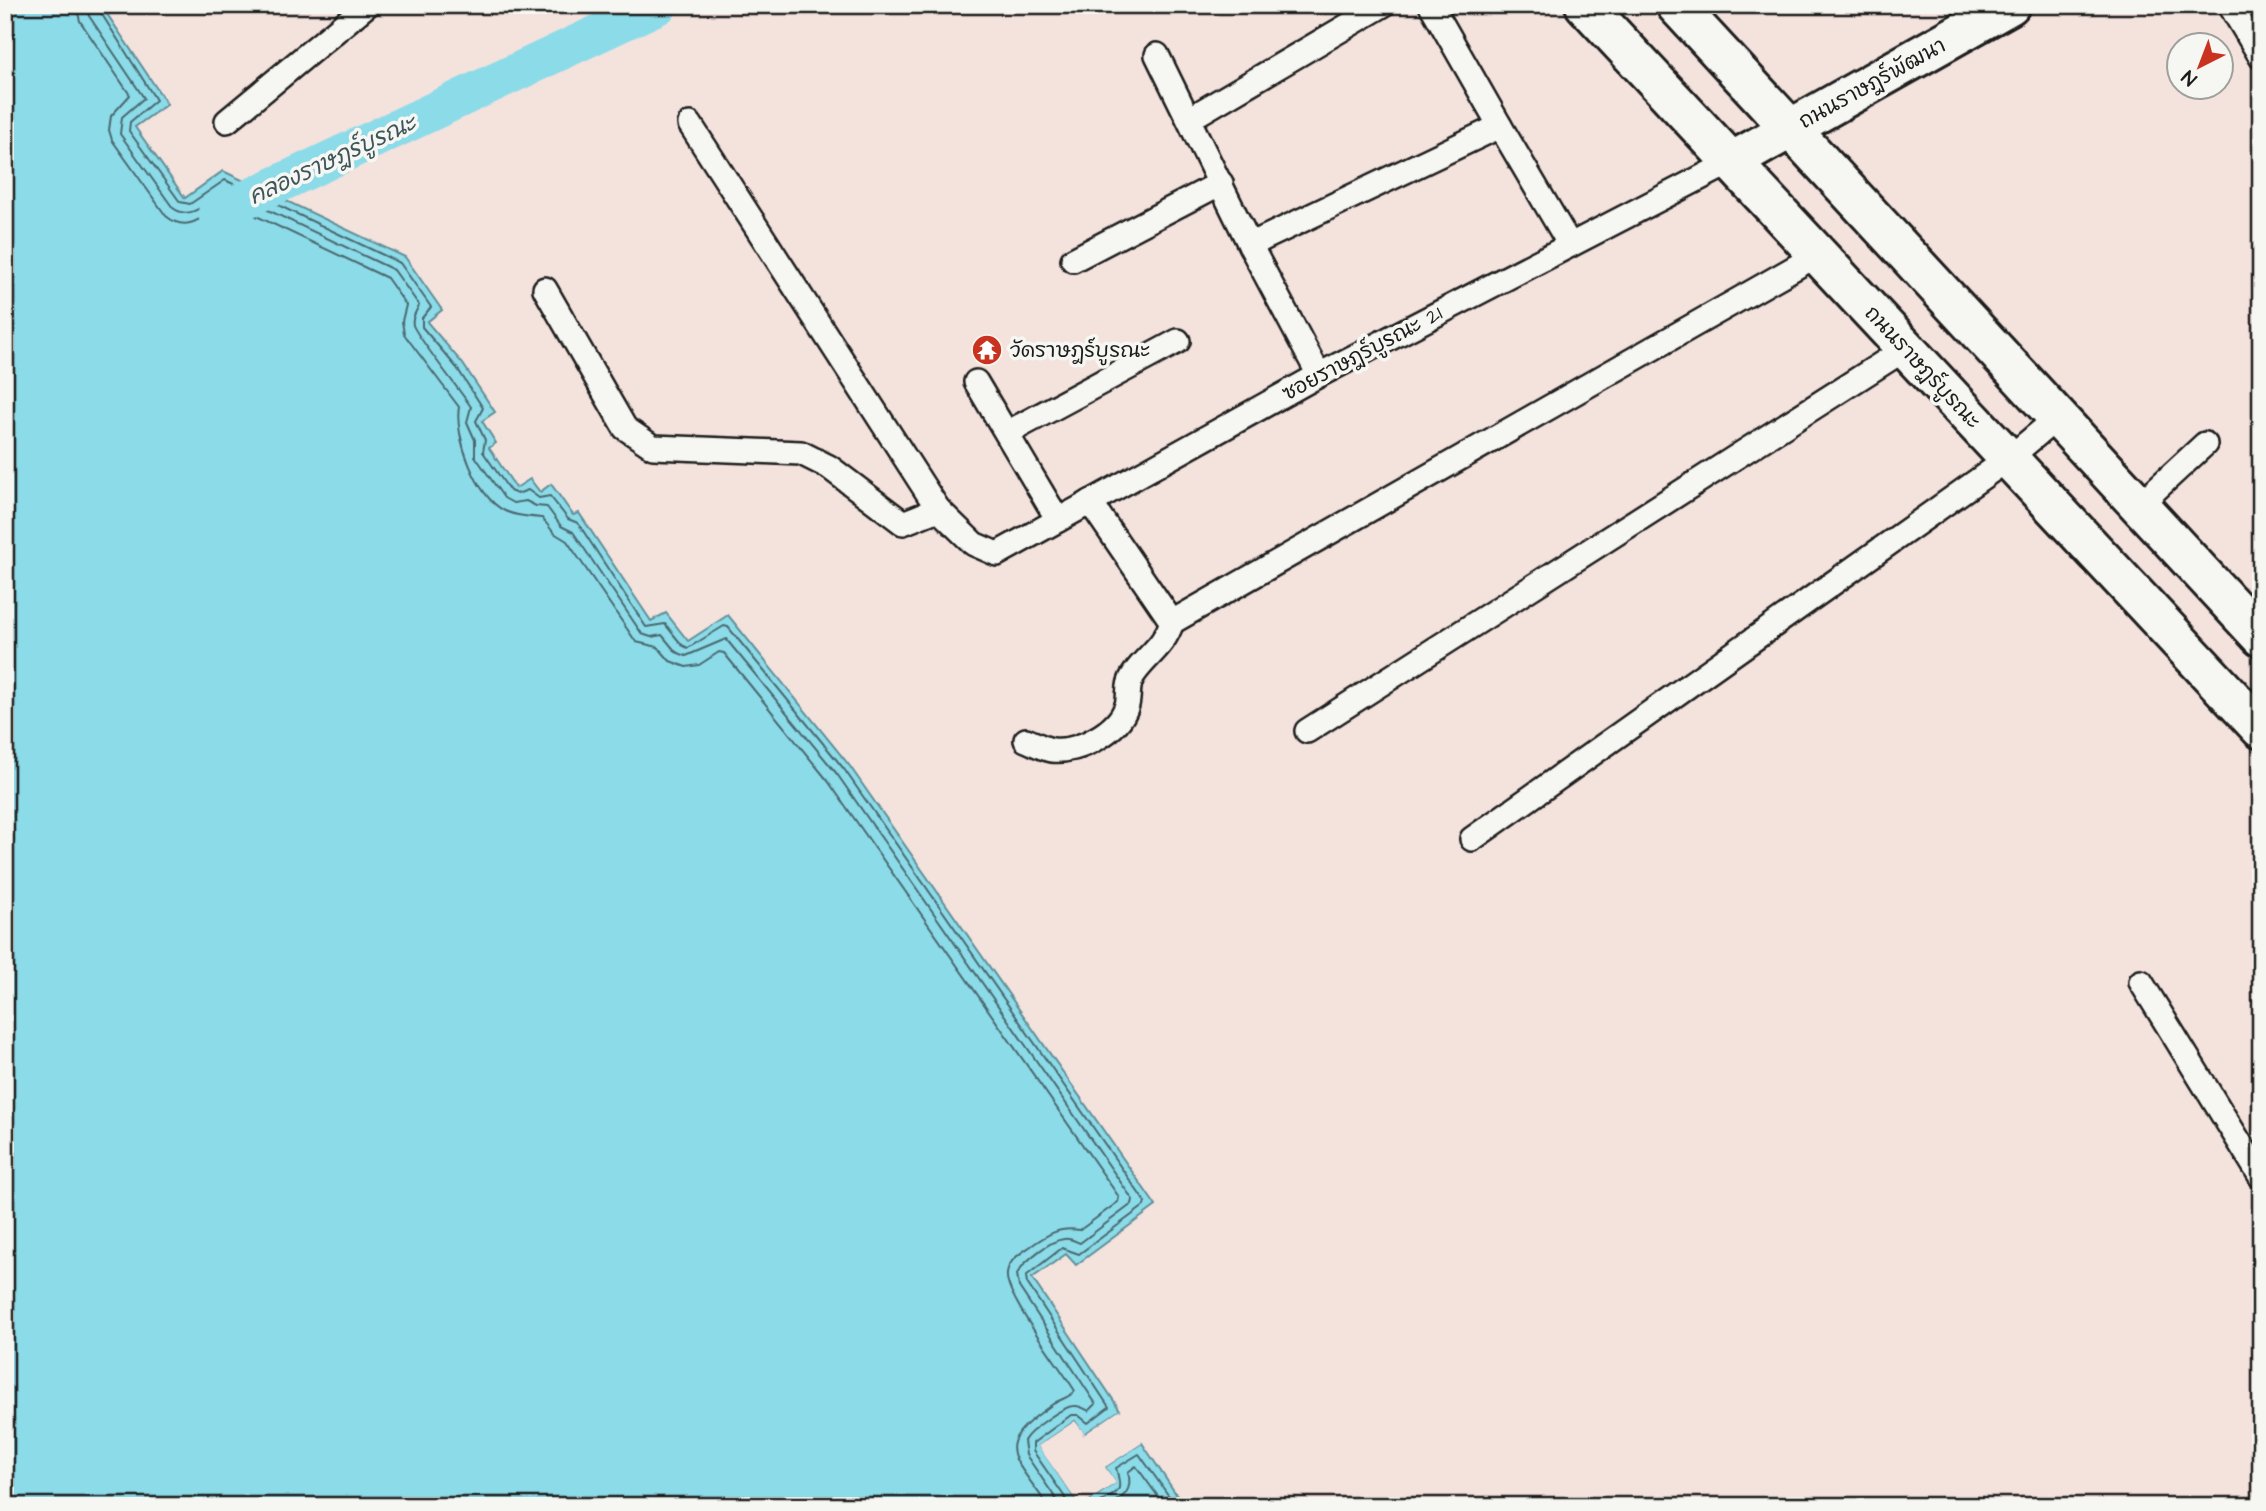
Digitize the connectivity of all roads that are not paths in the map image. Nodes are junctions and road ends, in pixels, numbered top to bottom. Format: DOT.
graph roads {
  1 [pos="367,5"];
  2 [pos="1383,5"];
  3 [pos="1431,5"];
  4 [pos="1585,5"];
  5 [pos="1676,5"];
  6 [pos="2010,5"];
  7 [pos="2230,5"];
  8 [pos="1157,55"];
  9 [pos="2261,57"];
  10 [pos="1189,119"];
  11 [pos="228,121"];
  12 [pos="690,124"];
  13 [pos="1500,126"];
  14 [pos="1791,128"];
  15 [pos="1733,161"];
  16 [pos="1221,183"];
  17 [pos="1250,245"];
  18 [pos="1570,245"];
  19 [pos="1817,255"];
  20 [pos="1073,260"];
  21 [pos="545,289"];
  22 [pos="1178,341"];
  23 [pos="1905,349"];
  24 [pos="1319,375"];
  25 [pos="976,382"];
  26 [pos="2057,418"];
  27 [pos="1007,433"];
  28 [pos="2205,444"];
  29 [pos="2008,459"];
  30 [pos="1090,502"];
  31 [pos="2138,506"];
  32 [pos="938,509"];
  33 [pos="1058,520"];
  34 [pos="1171,622"];
  35 [pos="2261,637"];
  36 [pos="2261,729"];
  37 [pos="1307,731"];
  38 [pos="1026,740"];
  39 [pos="1472,839"];
  40 [pos="2141,982"];
  41 [pos="2261,1177"];
  1 -- 11 [label="lane"];
  2 -- 10 [label="lane"];
  3 -- 13 [label="lane"];
  4 -- 15 [label="main road, ถนนราษฎร์บูรณะ"];
  5 -- 14 [label="main road"];
  6 -- 14 [label="main road, ถนนราษฎร์พัฒนา"];
  7 -- 9 [label="lane"];
  8 -- 10 [label="lane"];
  10 -- 16 [label="lane"];
  12 -- 32 [label="lane"];
  13 -- 17 [label="lane"];
  13 -- 18 [label="lane"];
  14 -- 15 [label="main road, ถนนราษฎร์พัฒนา"];
  14 -- 26 [label="main road"];
  15 -- 18 [label="lane, ซอยราษฎร์บูรณะ 21"];
  15 -- 19 [label="main road, ถนนราษฎร์บูรณะ"];
  16 -- 17 [label="lane"];
  16 -- 20 [label="lane"];
  17 -- 24 [label="lane"];
  18 -- 24 [label="lane, ซอยราษฎร์บูรณะ 21"];
  19 -- 23 [label="main road, ถนนราษฎร์บูรณะ"];
  19 -- 34 [label="lane"];
  21 -- 32 [label="lane"];
  22 -- 27 [label="lane"];
  23 -- 29 [label="main road, ถนนราษฎร์บูรณะ"];
  23 -- 37 [label="lane"];
  24 -- 30 [label="lane, ซอยราษฎร์บูรณะ 21"];
  25 -- 27 [label="lane"];
  26 -- 29 [label="lane"];
  26 -- 31 [label="main road"];
  27 -- 33 [label="lane"];
  28 -- 31 [label="lane"];
  29 -- 36 [label="main road, ถนนราษฎร์บูรณะ"];
  29 -- 39 [label="lane"];
  30 -- 33 [label="lane, ซอยราษฎร์บูรณะ 21"];
  30 -- 34 [label="lane"];
  31 -- 35 [label="main road"];
  32 -- 33 [label="lane, ซอยราษฎร์บูรณะ 21"];
  34 -- 38 [label="lane"];
  40 -- 41 [label="lane"];
}
